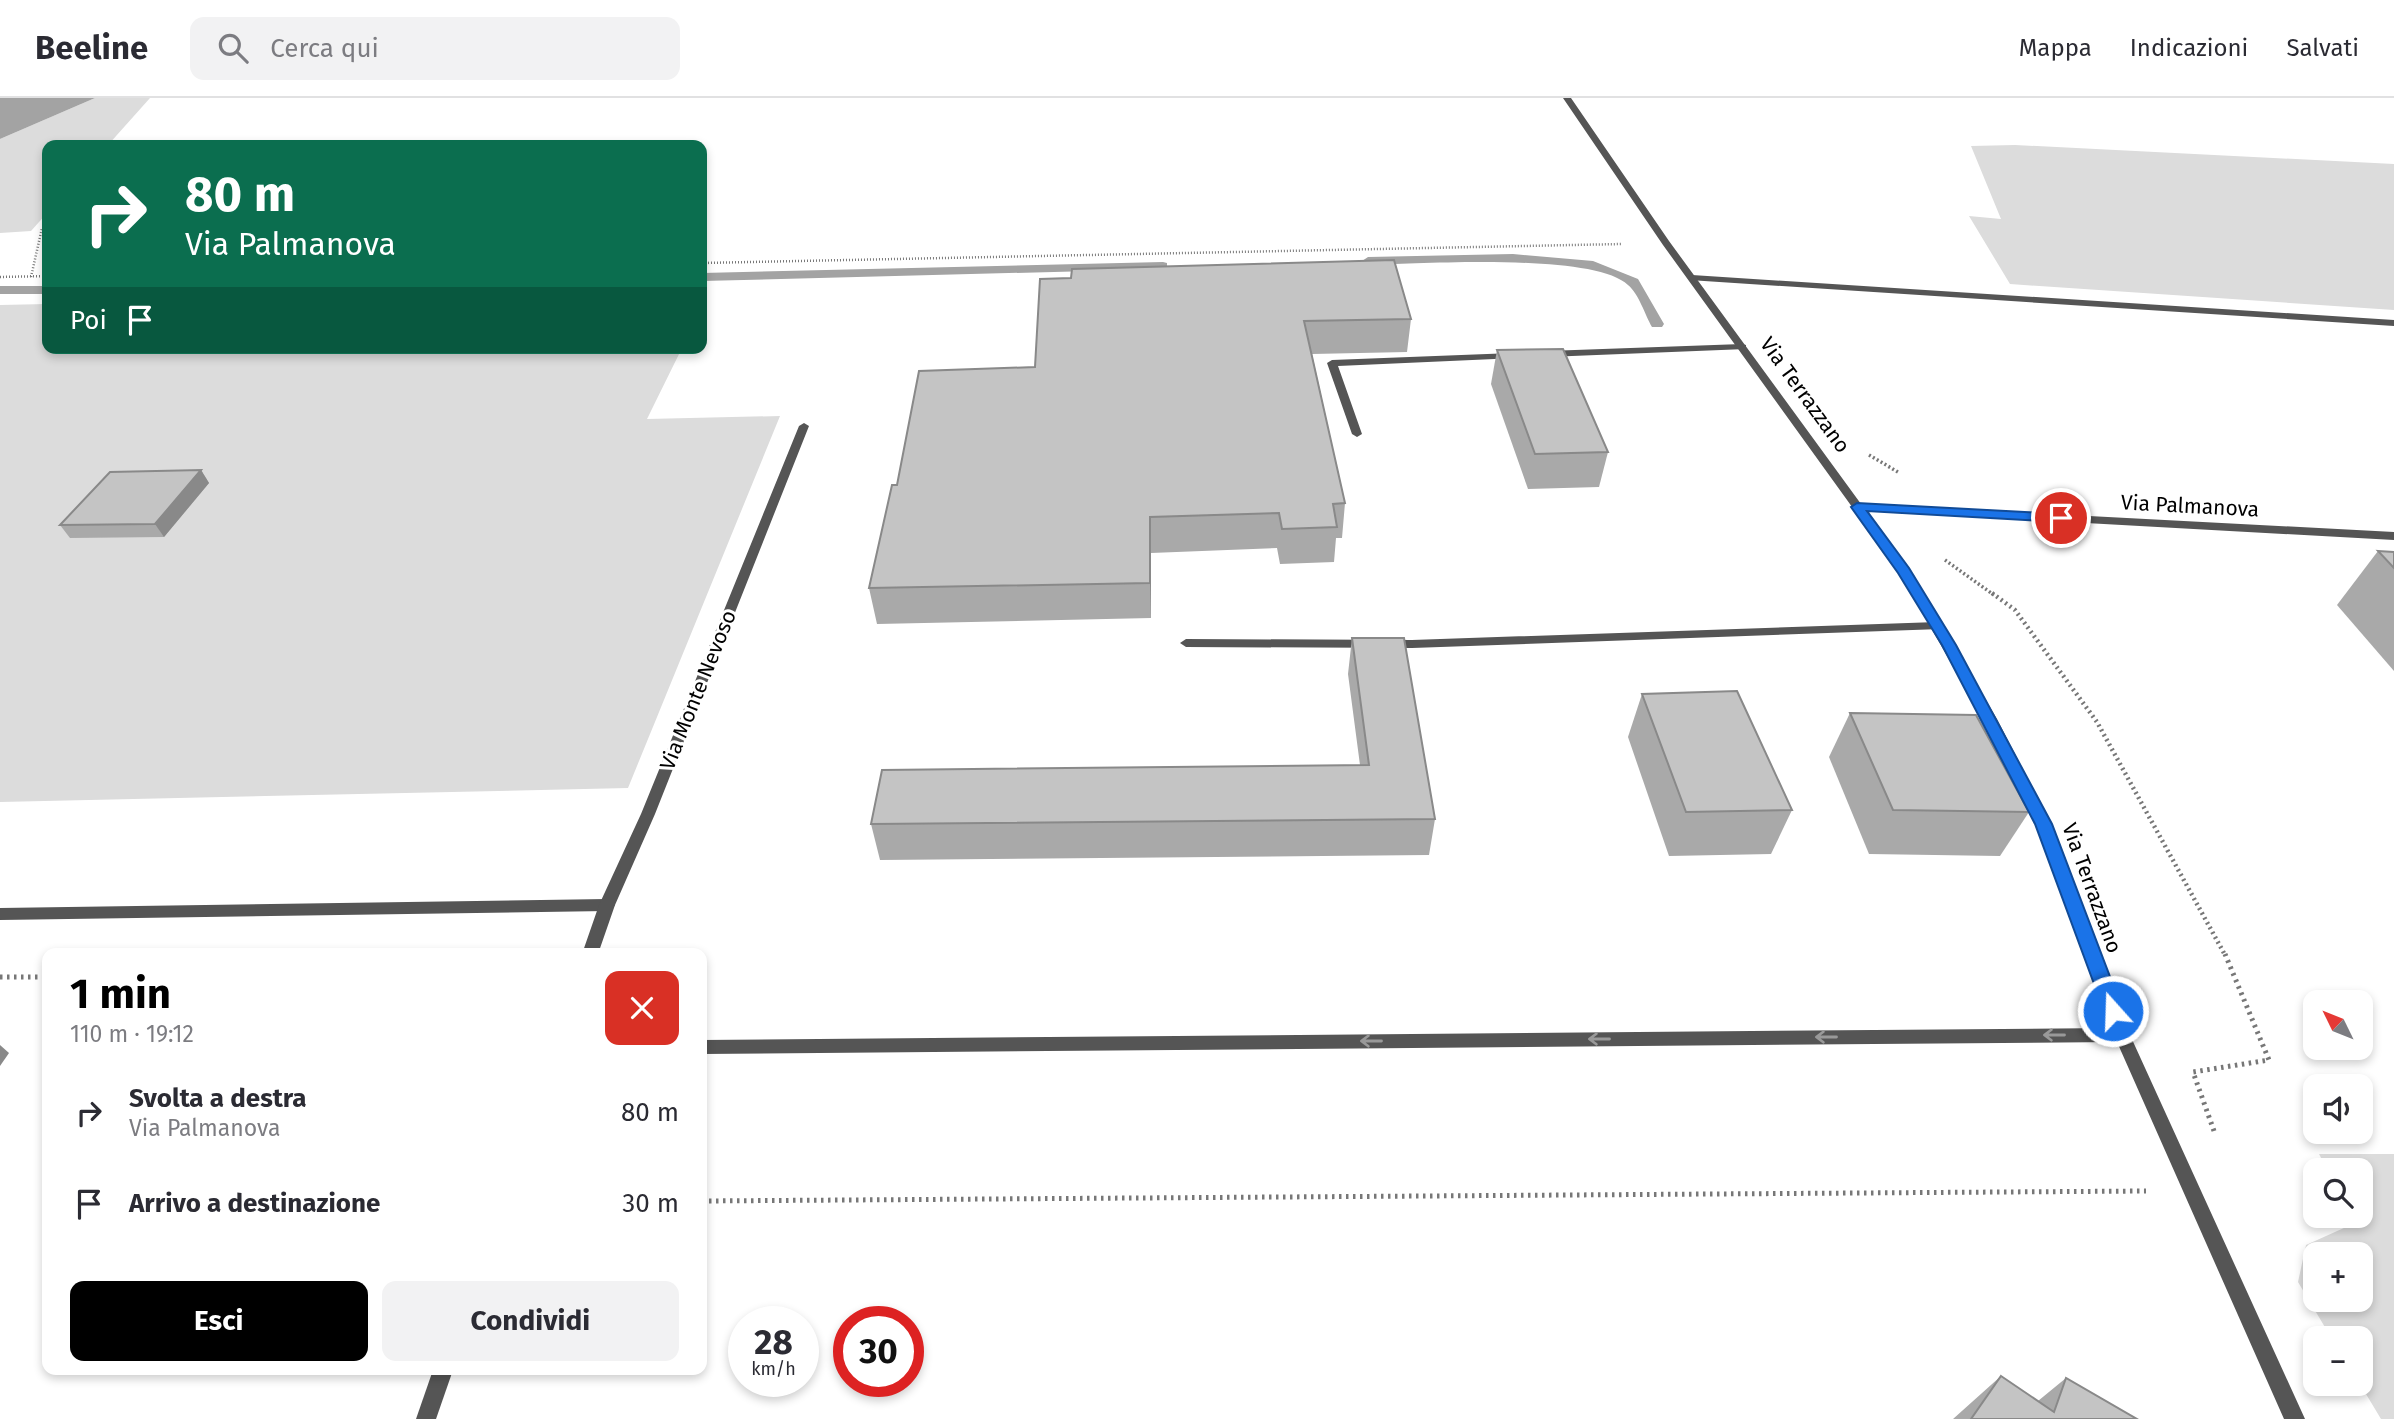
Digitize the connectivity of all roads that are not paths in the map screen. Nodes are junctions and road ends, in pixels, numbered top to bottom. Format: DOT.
graph roads {
  1 [pos="1567,98"];
  2 [pos="1692,278"];
  3 [pos="2394,323"];
  4 [pos="1742,347"];
  5 [pos="1523,355"];
  6 [pos="1537,355"];
  7 [pos="804,426"];
  8 [pos="1357,434"];
  9 [pos="1857,507"];
  10 [pos="2394,536"];
  11 [pos="1937,626"];
  12 [pos="1186,643"];
  13 [pos="607,905"];
  14 [pos="0,914"];
  15 [pos="592,948"];
  16 [pos="2122,1035"];
  17 [pos="707,1047"];
  18 [pos="441,1375"];
  19 [pos="426,1419"];
  20 [pos="2295,1419"];
  1 -- 2 [label="street, Via Terrazzano"];
  2 -- 3 [label="street"];
  2 -- 4 [label="street, Via Terrazzano"];
  4 -- 6 [label="street"];
  4 -- 9 [label="street, Via Terrazzano"];
  5 -- 8 [label="street"];
  7 -- 13 [label="street, Via Monte Nevoso"];
  9 -- 10 [label="street, Via Palmanova"];
  9 -- 11 [label="street, Via Terrazzano"];
  11 -- 12 [label="street"];
  11 -- 16 [label="street, Via Terrazzano"];
  13 -- 14 [label="street"];
  13 -- 15 [label="street, Via Monte Nevoso"];
  16 -- 17 [label="street, one-way"];
  16 -- 20 [label="street, Via Terrazzano"];
  18 -- 19 [label="street"];
}
